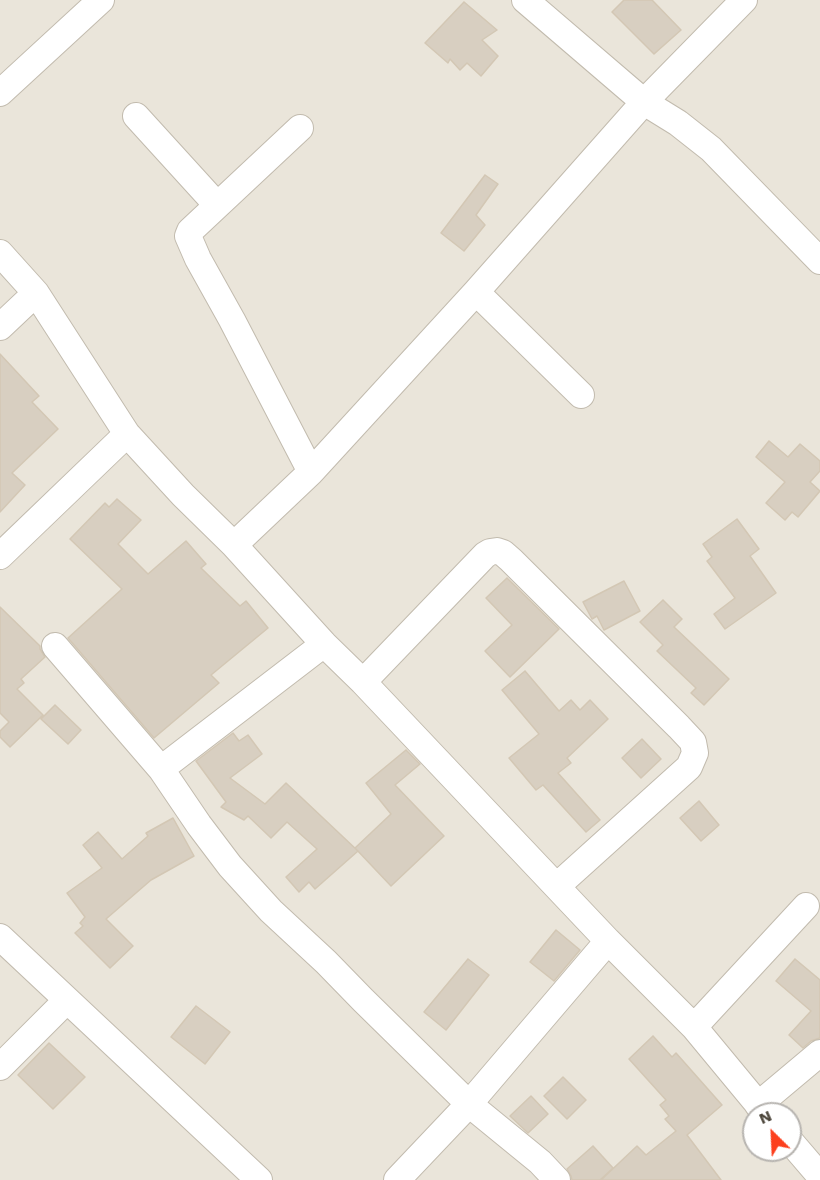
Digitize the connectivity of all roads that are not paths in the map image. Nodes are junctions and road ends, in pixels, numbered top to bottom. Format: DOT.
graph roads {
  1 [pos="101,0"];
  2 [pos="525,0"];
  3 [pos="744,0"];
  4 [pos="0,93"];
  5 [pos="644,102"];
  6 [pos="136,116"];
  7 [pos="300,128"];
  8 [pos="217,205"];
  9 [pos="0,253"];
  10 [pos="820,261"];
  11 [pos="476,292"];
  12 [pos="36,293"];
  13 [pos="0,327"];
  14 [pos="581,395"];
  15 [pos="127,434"];
  16 [pos="311,472"];
  17 [pos="234,545"];
  18 [pos="0,555"];
  19 [pos="324,644"];
  20 [pos="55,646"];
  21 [pos="363,682"];
  22 [pos="161,769"];
  23 [pos="557,886"];
  24 [pos="806,906"];
  25 [pos="0,937"];
  26 [pos="608,940"];
  27 [pos="67,1000"];
  28 [pos="694,1027"];
  29 [pos="820,1053"];
  30 [pos="0,1067"];
  31 [pos="755,1102"];
  32 [pos="770,1102"];
  33 [pos="469,1104"];
  34 [pos="802,1156"];
  35 [pos="820,1176"];
  36 [pos="259,1180"];
  37 [pos="398,1180"];
  38 [pos="557,1180"];
  1 -- 4 [label="street"];
  2 -- 5 [label="street"];
  3 -- 5 [label="street"];
  5 -- 10 [label="street"];
  5 -- 11 [label="street"];
  6 -- 8 [label="street"];
  7 -- 8 [label="street"];
  8 -- 16 [label="street"];
  9 -- 12 [label="street"];
  11 -- 14 [label="street"];
  11 -- 16 [label="street"];
  12 -- 13 [label="street"];
  12 -- 15 [label="street"];
  15 -- 17 [label="street"];
  15 -- 18 [label="street"];
  16 -- 17 [label="street"];
  17 -- 19 [label="street"];
  19 -- 21 [label="street"];
  19 -- 22 [label="street"];
  20 -- 22 [label="street"];
  21 -- 23 [label="street"];
  21 -- 23 [label="street"];
  22 -- 33 [label="street"];
  23 -- 26 [label="street"];
  24 -- 28 [label="street"];
  25 -- 27 [label="street"];
  26 -- 28 [label="street"];
  26 -- 33 [label="street"];
  27 -- 30 [label="street"];
  27 -- 36 [label="street"];
  28 -- 31 [label="street"];
  29 -- 32 [label="street"];
  33 -- 37 [label="street"];
  33 -- 38 [label="street"];
  34 -- 35 [label="street"];
}
